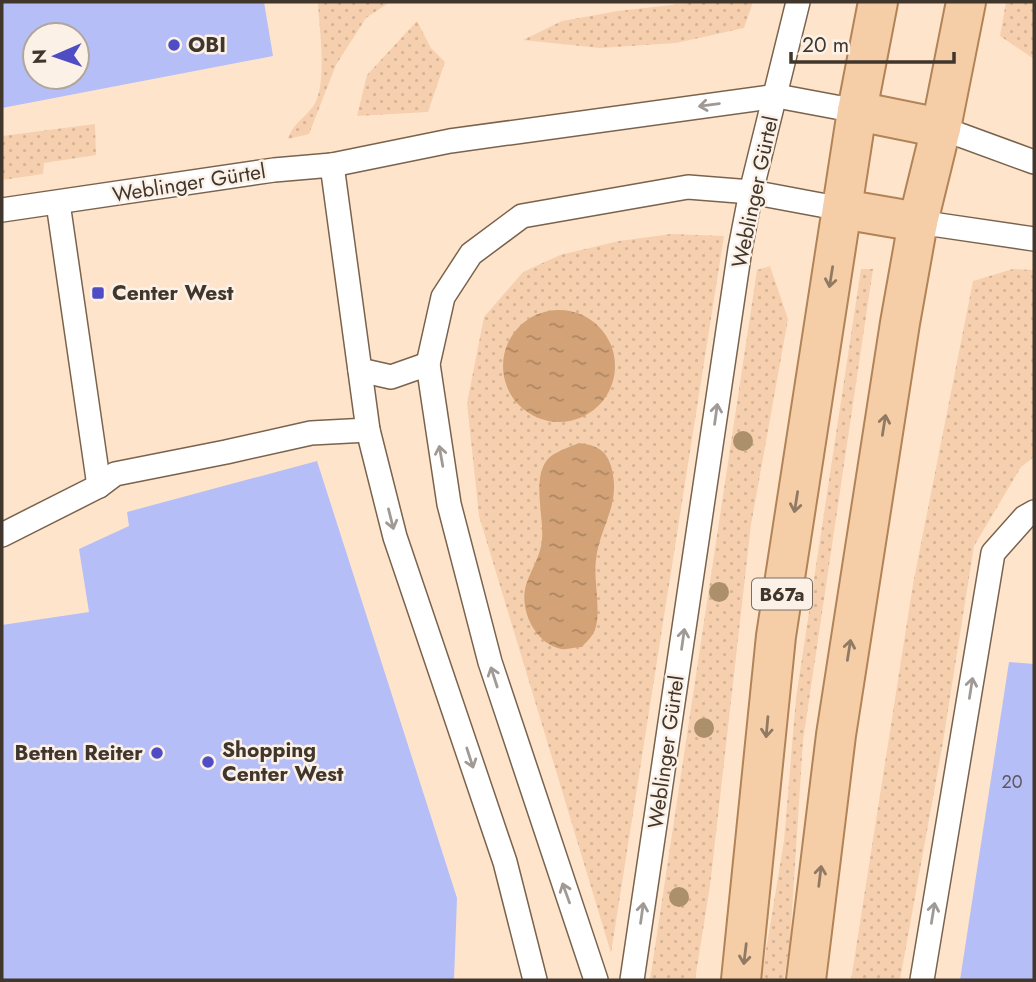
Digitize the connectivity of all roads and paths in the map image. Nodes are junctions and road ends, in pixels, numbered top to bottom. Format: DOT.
graph roads {
  1 [pos="799,2"];
  2 [pos="878,2"];
  3 [pos="966,2"];
  4 [pos="777,96"];
  5 [pos="857,111"];
  6 [pos="941,128"];
  7 [pos="1034,162"];
  8 [pos="332,166"];
  9 [pos="751,192"];
  10 [pos="58,204"];
  11 [pos="842,209"];
  12 [pos="2,210"];
  13 [pos="918,222"];
  14 [pos="1034,239"];
  15 [pos="428,364"];
  16 [pos="360,370"];
  17 [pos="368,429"];
  18 [pos="99,486"];
  19 [pos="1034,512"];
  20 [pos="2,535"];
  21 [pos="535,980"];
  22 [pos="596,980"];
  23 [pos="632,980"];
  24 [pos="741,980"];
  25 [pos="806,980"];
  26 [pos="922,980"];
  1 -- 4 [label="lane"];
  2 -- 5 [label="main road, B67a"];
  3 -- 6 [label="main road"];
  4 -- 5 [label="lane"];
  4 -- 8 [label="lane, Weblinger Gürtel, one-way"];
  4 -- 9 [label="lane, Weblinger Gürtel"];
  5 -- 6 [label="main road"];
  5 -- 11 [label="main road, B67a"];
  6 -- 7 [label="lane"];
  6 -- 13 [label="main road"];
  8 -- 10 [label="lane, Weblinger Gürtel"];
  8 -- 16 [label="lane"];
  9 -- 11 [label="lane"];
  9 -- 15 [label="lane"];
  23 -- 9 [label="lane, Weblinger Gürtel, one-way"];
  10 -- 12 [label="lane, Weblinger Gürtel"];
  10 -- 18 [label="lane"];
  11 -- 13 [label="main road"];
  11 -- 24 [label="main road, B67a, one-way"];
  13 -- 14 [label="lane"];
  25 -- 13 [label="main road, one-way"];
  15 -- 16 [label="lane"];
  22 -- 15 [label="lane, one-way"];
  16 -- 17 [label="lane"];
  17 -- 18 [label="lane"];
  17 -- 21 [label="lane, one-way"];
  18 -- 20 [label="lane"];
  26 -- 19 [label="lane, one-way"];
}
